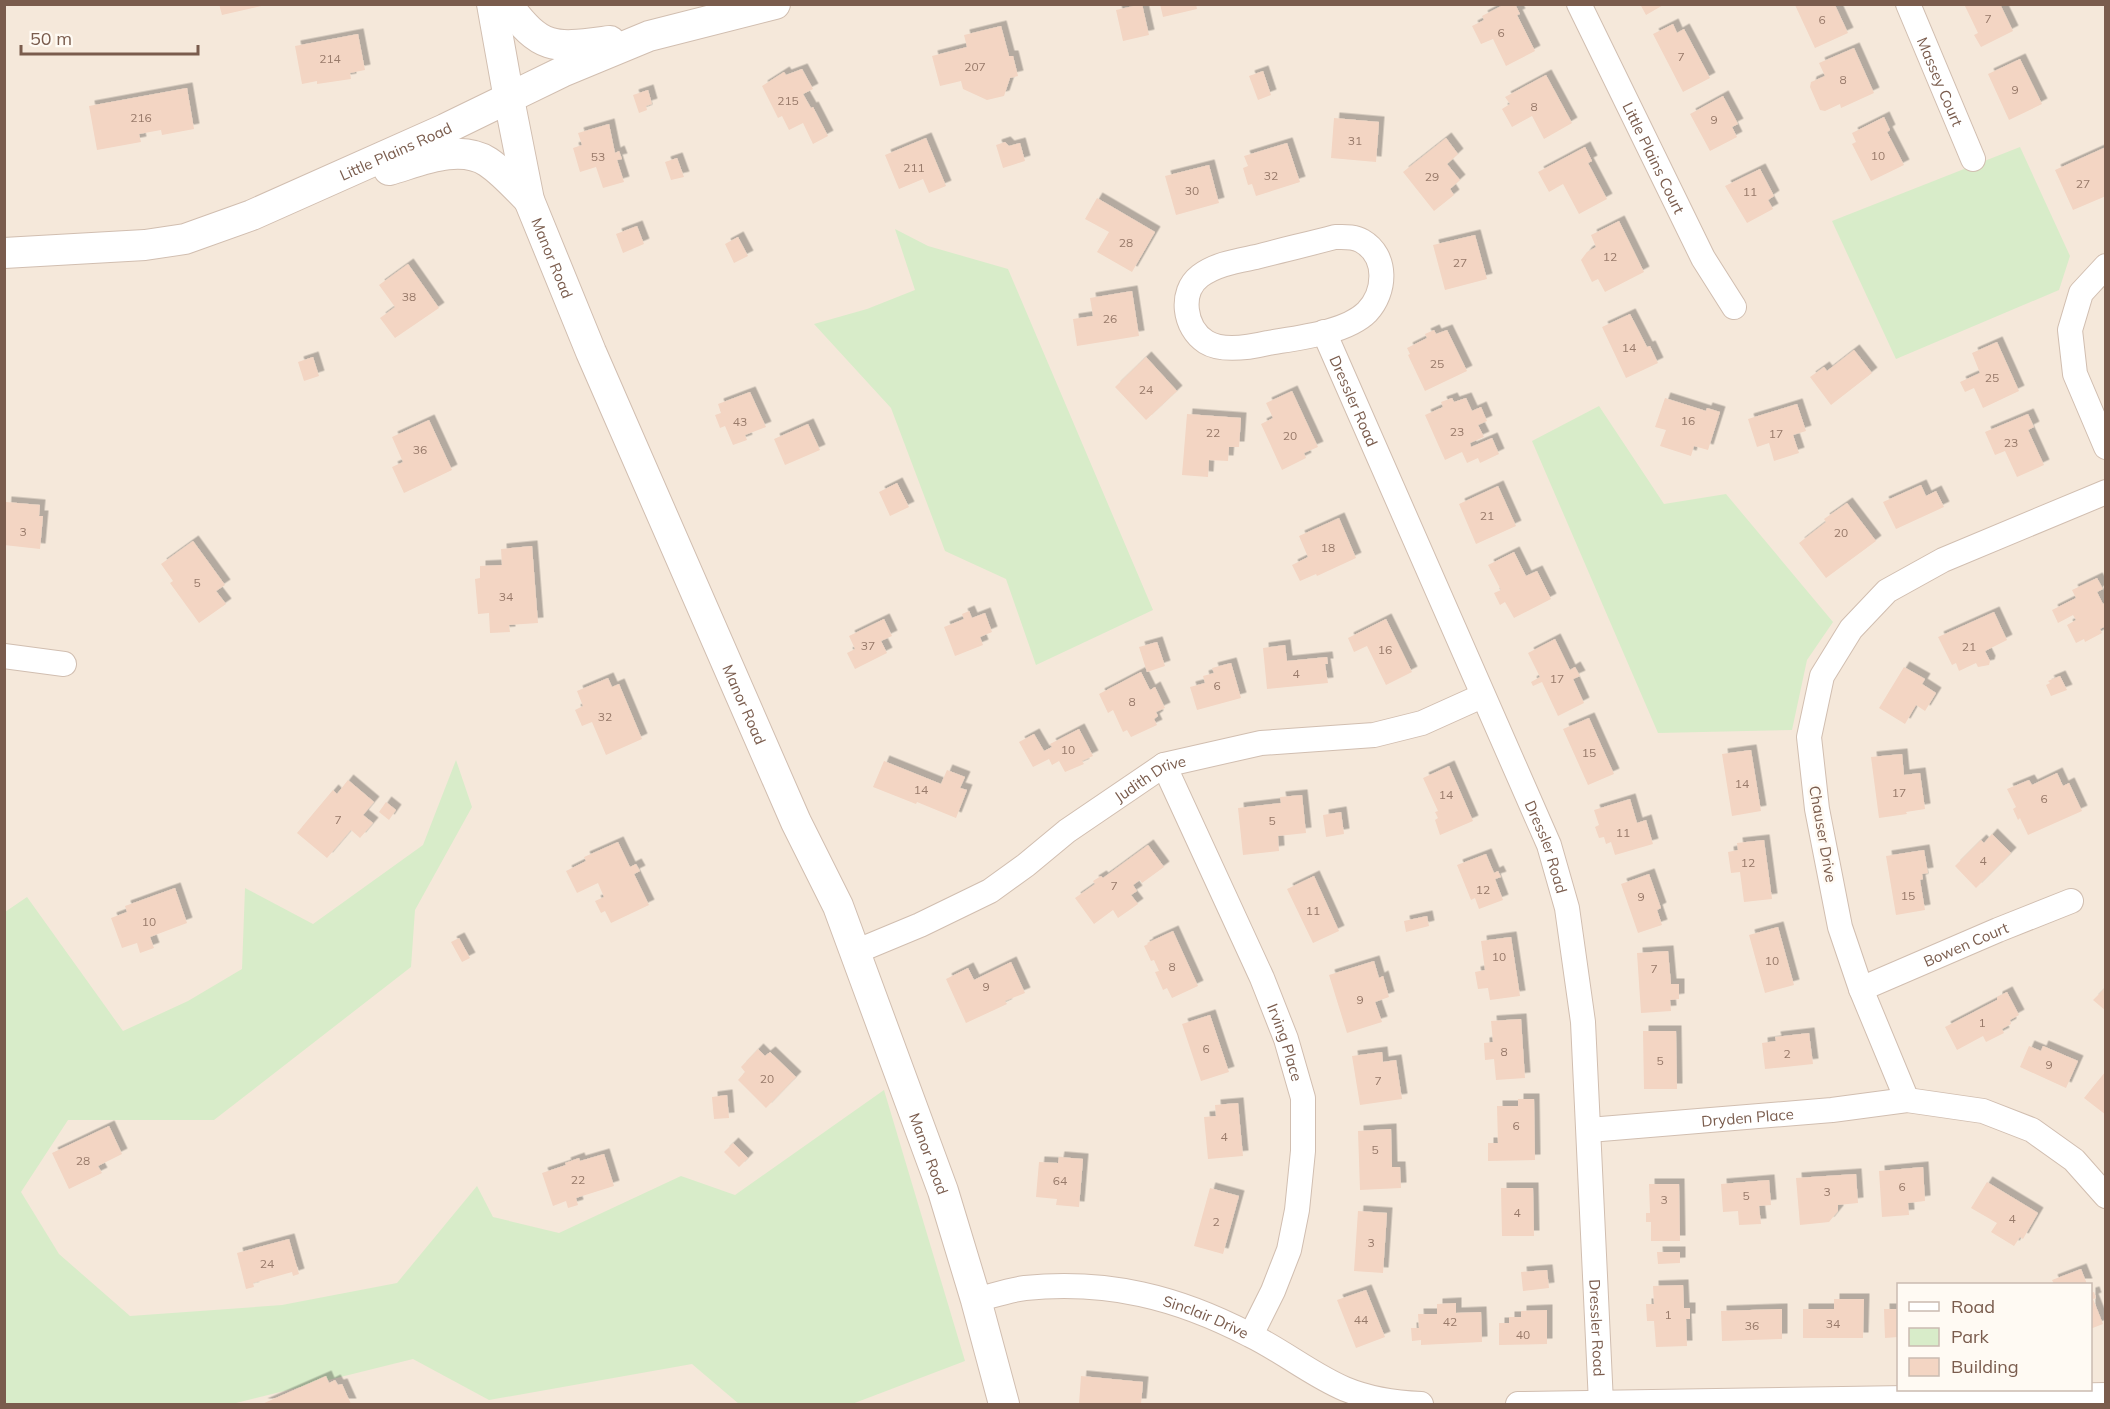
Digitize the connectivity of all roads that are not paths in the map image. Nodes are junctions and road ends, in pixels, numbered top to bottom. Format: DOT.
graph roads {
  1 [pos="492,4"];
  2 [pos="507,4"];
  3 [pos="775,4"];
  4 [pos="1580,4"];
  5 [pos="1908,4"];
  6 [pos="649,36"];
  7 [pos="508,99"];
  8 [pos="1973,159"];
  9 [pos="315,186"];
  10 [pos="530,200"];
  11 [pos="4,253"];
  12 [pos="2106,266"];
  13 [pos="1734,307"];
  14 [pos="1324,332"];
  15 [pos="2106,447"];
  16 [pos="2106,492"];
  17 [pos="4,656"];
  18 [pos="64,664"];
  19 [pos="1482,696"];
  20 [pos="1164,765"];
  21 [pos="2071,901"];
  22 [pos="855,952"];
  23 [pos="1861,988"];
  24 [pos="1907,1100"];
  25 [pos="1589,1130"];
  26 [pos="2106,1196"];
  27 [pos="976,1300"];
  28 [pos="1251,1335"];
  29 [pos="2106,1395"];
  30 [pos="1602,1403"];
  31 [pos="1004,1404"];
  32 [pos="1421,1404"];
  33 [pos="1518,1404"];
  1 -- 7 [label="street, Manor Road"];
  2 -- 6 [label="street"];
  3 -- 6 [label="street, Little Plains Road"];
  4 -- 13 [label="street, Little Plains Court"];
  5 -- 8 [label="street, Massey Court"];
  6 -- 7 [label="street, Little Plains Road"];
  7 -- 9 [label="street, Little Plains Road"];
  7 -- 10 [label="street, Manor Road"];
  9 -- 10 [label="street"];
  9 -- 11 [label="street, Little Plains Road"];
  10 -- 22 [label="street, Manor Road"];
  12 -- 15 [label="street"];
  14 -- 14 [label="street"];
  14 -- 19 [label="street, Dressler Road"];
  16 -- 23 [label="street, Chauser Drive"];
  17 -- 18 [label="street"];
  19 -- 20 [label="street, Judith Drive"];
  19 -- 25 [label="street, Dressler Road"];
  20 -- 22 [label="street, Judith Drive"];
  20 -- 28 [label="street, Irving Place"];
  21 -- 23 [label="street, Bowen Court"];
  22 -- 27 [label="street, Manor Road"];
  23 -- 24 [label="street, Chauser Drive"];
  24 -- 25 [label="street, Dryden Place"];
  24 -- 26 [label="street"];
  25 -- 30 [label="street, Dressler Road"];
  27 -- 28 [label="street, Sinclair Drive"];
  27 -- 31 [label="street, Manor Road"];
  28 -- 32 [label="street, Sinclair Drive"];
  29 -- 30 [label="street"];
  30 -- 33 [label="street"];
}
